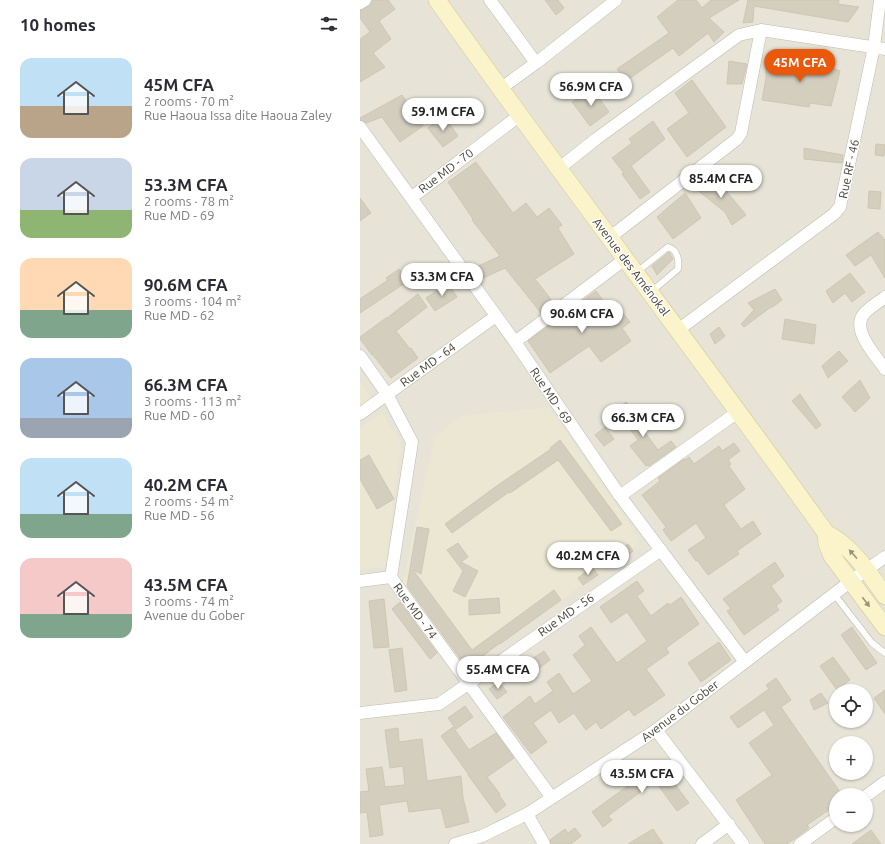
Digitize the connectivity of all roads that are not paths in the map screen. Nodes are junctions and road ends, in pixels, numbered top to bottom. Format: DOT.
graph roads {
  1 [pos="365,0"];
  2 [pos="438,0"];
  3 [pos="490,0"];
  4 [pos="616,0"];
  5 [pos="880,0"];
  6 [pos="360,3"];
  7 [pos="761,30"];
  8 [pos="879,48"];
  9 [pos="536,63"];
  10 [pos="500,88"];
  11 [pos="520,115"];
  12 [pos="360,127"];
  13 [pos="562,166"];
  14 [pos="411,198"];
  15 [pos="609,238"];
  16 [pos="625,259"];
  17 [pos="636,273"];
  18 [pos="650,293"];
  19 [pos="885,297"];
  20 [pos="496,316"];
  21 [pos="678,330"];
  22 [pos="515,342"];
  23 [pos="360,356"];
  24 [pos="885,369"];
  25 [pos="388,394"];
  26 [pos="739,411"];
  27 [pos="360,414"];
  28 [pos="620,496"];
  29 [pos="826,533"];
  30 [pos="660,550"];
  31 [pos="885,558"];
  32 [pos="866,570"];
  33 [pos="391,577"];
  34 [pos="360,581"];
  35 [pos="850,581"];
  36 [pos="834,594"];
  37 [pos="885,596"];
  38 [pos="885,627"];
  39 [pos="885,653"];
  40 [pos="745,662"];
  41 [pos="469,684"];
  42 [pos="360,713"];
  43 [pos="656,730"];
  44 [pos="885,782"];
  45 [pos="873,791"];
  46 [pos="552,798"];
  47 [pos="527,814"];
  48 [pos="829,823"];
  49 [pos="729,824"];
  50 [pos="455,844"];
  51 [pos="544,844"];
  52 [pos="702,844"];
  53 [pos="743,844"];
  54 [pos="800,844"];
  1 -- 6 [label="street"];
  2 -- 10 [label="main road, Avenue des Aménokal"];
  3 -- 9 [label="street"];
  4 -- 9 [label="street"];
  5 -- 8 [label="street, Rue RF - 46"];
  7 -- 8 [label="street"];
  7 -- 13 [label="street"];
  7 -- 15 [label="street"];
  8 -- 21 [label="street, Rue RF - 46"];
  9 -- 10 [label="street"];
  10 -- 11 [label="main road, Avenue des Aménokal"];
  11 -- 14 [label="street, Rue MD - 70"];
  11 -- 15 [label="main road, Avenue des Aménokal"];
  12 -- 14 [label="street, Rue MD - 69"];
  14 -- 20 [label="street, Rue MD - 69"];
  15 -- 16 [label="main road, Avenue des Aménokal"];
  16 -- 17 [label="main road, Avenue des Aménokal"];
  16 -- 22 [label="street"];
  17 -- 18 [label="main road, Avenue des Aménokal"];
  17 -- 18 [label="lane"];
  18 -- 21 [label="main road, Avenue des Aménokal"];
  19 -- 24 [label="street"];
  20 -- 22 [label="street, Rue MD - 69"];
  20 -- 25 [label="street, Rue MD - 64"];
  21 -- 26 [label="main road, Avenue des Aménokal"];
  22 -- 28 [label="street, Rue MD - 69"];
  23 -- 25 [label="street, Rue MD - 74"];
  25 -- 27 [label="street, Rue MD - 64"];
  25 -- 33 [label="street, Rue MD - 74"];
  26 -- 28 [label="street"];
  26 -- 29 [label="main road, Avenue des Aménokal"];
  28 -- 30 [label="street, Rue MD - 69"];
  32 -- 29 [label="main road, Avenue des Aménokal, one-way"];
  29 -- 35 [label="main road, Avenue des Aménokal"];
  30 -- 40 [label="street, Rue MD - 69"];
  30 -- 41 [label="street, Rue MD - 56"];
  31 -- 32 [label="street, Avenue du Gober"];
  32 -- 35 [label="street, Avenue du Gober"];
  32 -- 37 [label="main road, Avenue des Aménokal"];
  33 -- 34 [label="street"];
  33 -- 41 [label="street, Rue MD - 74"];
  35 -- 36 [label="street, Avenue du Gober"];
  35 -- 38 [label="main road, Avenue des Aménokal, one-way"];
  36 -- 39 [label="lane"];
  36 -- 40 [label="street, Avenue du Gober"];
  40 -- 43 [label="street, Avenue du Gober"];
  41 -- 42 [label="street, Rue MD - 56"];
  41 -- 46 [label="street, Rue MD - 74"];
  43 -- 46 [label="street, Avenue du Gober"];
  43 -- 49 [label="street"];
  44 -- 45 [label="street"];
  46 -- 47 [label="street, Avenue du Gober"];
  47 -- 50 [label="street, Avenue du Gober"];
  47 -- 51 [label="street"];
  48 -- 54 [label="street"];
  49 -- 52 [label="street"];
  49 -- 53 [label="street"];
}
